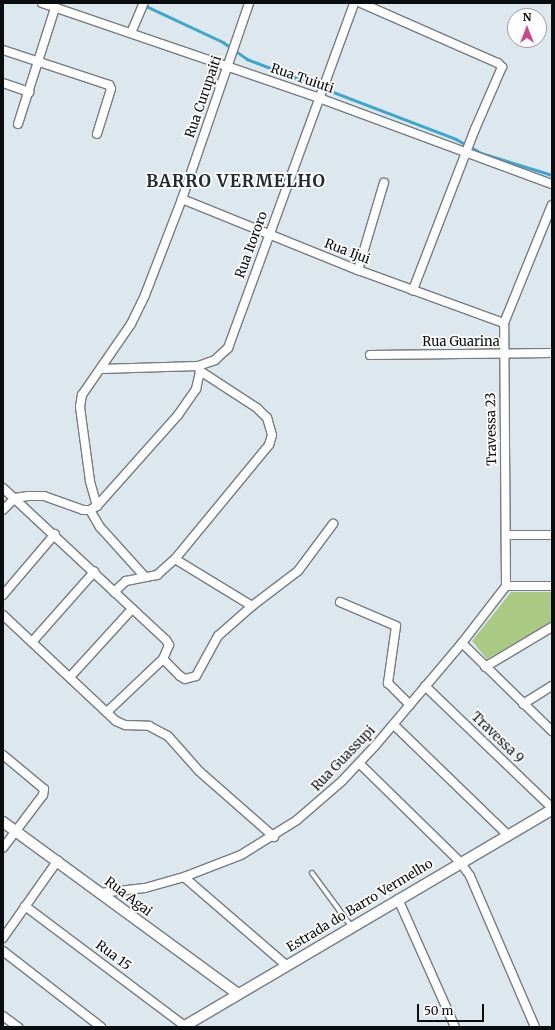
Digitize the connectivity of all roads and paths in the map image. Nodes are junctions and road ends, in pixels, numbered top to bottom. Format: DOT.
graph roads {
  1 [pos="42,3"];
  2 [pos="144,3"];
  3 [pos="250,3"];
  4 [pos="354,3"];
  5 [pos="362,3"];
  6 [pos="56,8"];
  7 [pos="131,34"];
  8 [pos="3,50"];
  9 [pos="38,61"];
  10 [pos="228,66"];
  11 [pos="3,83"];
  12 [pos="29,92"];
  13 [pos="320,96"];
  14 [pos="18,124"];
  15 [pos="97,134"];
  16 [pos="468,147"];
  17 [pos="384,183"];
  18 [pos="552,184"];
  19 [pos="182,199"];
  20 [pos="552,205"];
  21 [pos="268,234"];
  22 [pos="358,270"];
  23 [pos="413,290"];
  24 [pos="504,323"];
  25 [pos="552,353"];
  26 [pos="503,354"];
  27 [pos="370,355"];
  28 [pos="101,369"];
  29 [pos="199,369"];
  30 [pos="3,488"];
  31 [pos="15,498"];
  32 [pos="97,506"];
  33 [pos="3,510"];
  34 [pos="90,510"];
  35 [pos="333,524"];
  36 [pos="55,534"];
  37 [pos="506,535"];
  38 [pos="552,535"];
  39 [pos="175,559"];
  40 [pos="94,572"];
  41 [pos="145,577"];
  42 [pos="506,586"];
  43 [pos="552,586"];
  44 [pos="114,592"];
  45 [pos="3,595"];
  46 [pos="340,602"];
  47 [pos="252,606"];
  48 [pos="132,609"];
  49 [pos="3,615"];
  50 [pos="552,627"];
  51 [pos="32,642"];
  52 [pos="462,644"];
  53 [pos="164,658"];
  54 [pos="485,667"];
  55 [pos="70,677"];
  56 [pos="425,686"];
  57 [pos="552,686"];
  58 [pos="523,704"];
  59 [pos="410,705"];
  60 [pos="107,712"];
  61 [pos="394,725"];
  62 [pos="552,731"];
  63 [pos="3,755"];
  64 [pos="359,764"];
  65 [pos="552,809"];
  66 [pos="3,822"];
  67 [pos="15,830"];
  68 [pos="508,835"];
  69 [pos="274,837"];
  70 [pos="3,848"];
  71 [pos="58,860"];
  72 [pos="460,862"];
  73 [pos="312,873"];
  74 [pos="184,877"];
  75 [pos="100,893"];
  76 [pos="398,899"];
  77 [pos="25,906"];
  78 [pos="352,927"];
  79 [pos="3,938"];
  80 [pos="3,951"];
  81 [pos="287,966"];
  82 [pos="238,994"];
  83 [pos="3,1016"];
  84 [pos="184,1026"];
  85 [pos="18,1027"];
  86 [pos="101,1027"];
  87 [pos="455,1027"];
  88 [pos="535,1027"];
  1 -- 6 [label="street, Rua Tuiuti"];
  2 -- 7 [label="street"];
  3 -- 10 [label="street, Rua Curupaiti"];
  4 -- 13 [label="street, Rua Itororo"];
  5 -- 16 [label="street"];
  6 -- 7 [label="street, Rua Tuiuti"];
  6 -- 9 [label="street"];
  7 -- 10 [label="street, Rua Tuiuti"];
  8 -- 9 [label="street"];
  9 -- 12 [label="street"];
  9 -- 15 [label="street"];
  10 -- 13 [label="street, Rua Tuiuti"];
  10 -- 19 [label="street, Rua Curupaiti"];
  11 -- 12 [label="street"];
  12 -- 14 [label="street"];
  13 -- 16 [label="street, Rua Tuiuti"];
  13 -- 21 [label="street, Rua Itororo"];
  16 -- 18 [label="street, Rua Tuiuti"];
  16 -- 23 [label="street"];
  17 -- 22 [label="street"];
  19 -- 21 [label="street, Rua Ijui"];
  19 -- 28 [label="street, Rua Curupaiti"];
  20 -- 24 [label="street"];
  21 -- 22 [label="street, Rua Ijui"];
  21 -- 29 [label="street, Rua Itororo"];
  22 -- 23 [label="street, Rua Ijui"];
  23 -- 24 [label="street, Rua Ijui"];
  24 -- 26 [label="street, Travessa 23"];
  25 -- 26 [label="street, Rua Guarina"];
  26 -- 27 [label="street, Rua Guarina"];
  26 -- 37 [label="street, Travessa 23"];
  28 -- 29 [label="street, Rua Itororo"];
  28 -- 32 [label="street, Rua Curupaiti"];
  29 -- 32 [label="street"];
  29 -- 39 [label="street"];
  30 -- 31 [label="street"];
  31 -- 33 [label="street"];
  31 -- 34 [label="street"];
  31 -- 36 [label="street"];
  32 -- 34 [label="street"];
  34 -- 41 [label="street"];
  35 -- 47 [label="street"];
  36 -- 40 [label="street"];
  36 -- 45 [label="street"];
  37 -- 38 [label="street"];
  37 -- 42 [label="street"];
  39 -- 41 [label="street"];
  39 -- 47 [label="street"];
  40 -- 44 [label="street"];
  40 -- 51 [label="street"];
  41 -- 44 [label="street"];
  42 -- 43 [label="street"];
  42 -- 52 [label="street, Rua Guassupi"];
  44 -- 48 [label="street"];
  46 -- 59 [label="street"];
  47 -- 53 [label="street"];
  48 -- 53 [label="street"];
  48 -- 55 [label="street"];
  49 -- 51 [label="street"];
  50 -- 54 [label="street"];
  51 -- 55 [label="street"];
  52 -- 54 [label="street"];
  52 -- 56 [label="street, Rua Guassupi"];
  53 -- 60 [label="street"];
  54 -- 58 [label="street"];
  55 -- 60 [label="street"];
  56 -- 59 [label="street, Rua Guassupi"];
  56 -- 65 [label="street, Travessa 9"];
  57 -- 58 [label="street"];
  58 -- 62 [label="street"];
  59 -- 61 [label="street, Rua Guassupi"];
  60 -- 69 [label="street"];
  61 -- 64 [label="street, Rua Guassupi"];
  61 -- 68 [label="street"];
  63 -- 67 [label="street"];
  64 -- 69 [label="street, Rua Guassupi"];
  64 -- 72 [label="street"];
  65 -- 68 [label="street, Estrada do Barro Vermelho"];
  66 -- 67 [label="street, Rua Agai"];
  67 -- 70 [label="street"];
  67 -- 71 [label="street, Rua Agai"];
  68 -- 72 [label="street, Estrada do Barro Vermelho"];
  69 -- 74 [label="street, Rua Guassupi"];
  71 -- 75 [label="street, Rua Agai"];
  71 -- 77 [label="street"];
  72 -- 76 [label="street, Estrada do Barro Vermelho"];
  72 -- 88 [label="street"];
  73 -- 78 [label="lane"];
  74 -- 75 [label="street, Rua Guassupi"];
  74 -- 81 [label="street"];
  75 -- 82 [label="street, Rua Agai"];
  76 -- 78 [label="street, Estrada do Barro Vermelho"];
  76 -- 87 [label="street"];
  77 -- 79 [label="street"];
  77 -- 84 [label="street, Rua 15"];
  78 -- 81 [label="street, Estrada do Barro Vermelho"];
  80 -- 86 [label="street"];
  81 -- 82 [label="street, Estrada do Barro Vermelho"];
  82 -- 84 [label="street, Estrada do Barro Vermelho"];
  83 -- 85 [label="street"];
}
